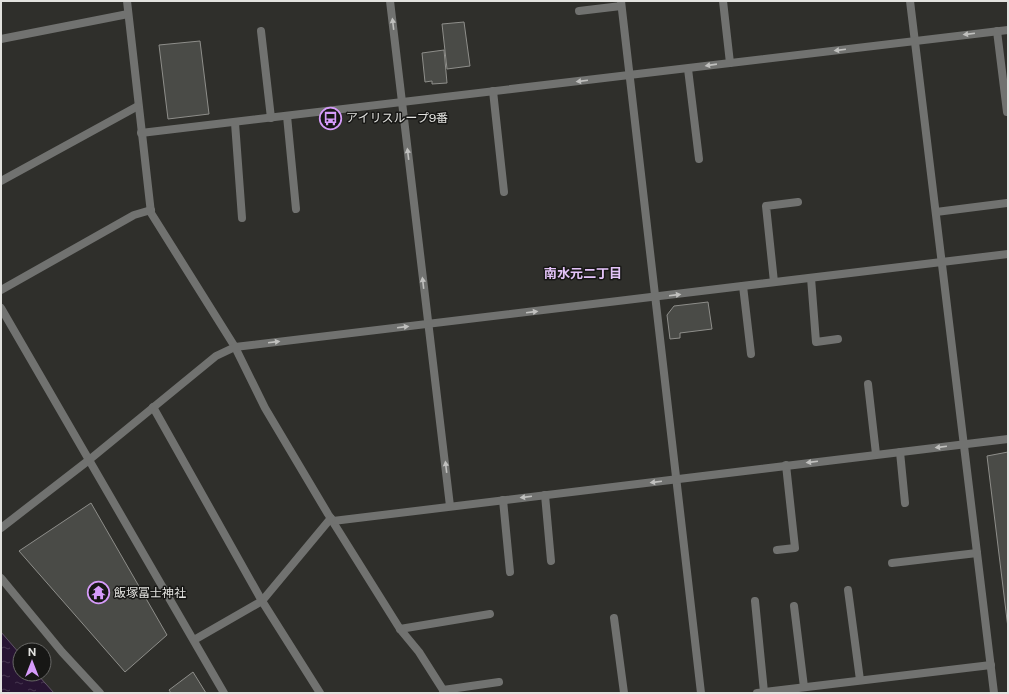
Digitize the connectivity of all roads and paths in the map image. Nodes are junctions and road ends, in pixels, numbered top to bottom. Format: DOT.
graph roads {
  1 [pos="126,1"];
  2 [pos="390,1"];
  3 [pos="723,1"];
  4 [pos="910,1"];
  5 [pos="621,4"];
  6 [pos="579,12"];
  7 [pos="128,14"];
  8 [pos="1008,30"];
  9 [pos="261,31"];
  10 [pos="997,31"];
  11 [pos="1,39"];
  12 [pos="915,41"];
  13 [pos="730,63"];
  14 [pos="688,69"];
  15 [pos="629,75"];
  16 [pos="493,91"];
  17 [pos="402,102"];
  18 [pos="138,106"];
  19 [pos="1007,112"];
  20 [pos="288,116"];
  21 [pos="271,118"];
  22 [pos="235,123"];
  23 [pos="142,133"];
  24 [pos="699,158"];
  25 [pos="1,181"];
  26 [pos="504,192"];
  27 [pos="798,202"];
  28 [pos="1007,203"];
  29 [pos="296,209"];
  30 [pos="150,210"];
  31 [pos="936,212"];
  32 [pos="242,218"];
  33 [pos="1008,254"];
  34 [pos="942,262"];
  35 [pos="811,278"];
  36 [pos="774,282"];
  37 [pos="743,286"];
  38 [pos="1,290"];
  39 [pos="656,297"];
  40 [pos="1,308"];
  41 [pos="428,324"];
  42 [pos="838,339"];
  43 [pos="235,347"];
  44 [pos="751,354"];
  45 [pos="868,384"];
  46 [pos="153,407"];
  47 [pos="1008,439"];
  48 [pos="964,445"];
  49 [pos="900,452"];
  50 [pos="876,454"];
  51 [pos="89,460"];
  52 [pos="786,465"];
  53 [pos="676,479"];
  54 [pos="545,495"];
  55 [pos="503,500"];
  56 [pos="905,503"];
  57 [pos="450,506"];
  58 [pos="332,519"];
  59 [pos="1,528"];
  60 [pos="777,550"];
  61 [pos="977,553"];
  62 [pos="551,561"];
  63 [pos="892,563"];
  64 [pos="510,572"];
  65 [pos="1,578"];
  66 [pos="848,590"];
  67 [pos="262,601"];
  68 [pos="755,601"];
  69 [pos="794,606"];
  70 [pos="490,614"];
  71 [pos="614,618"];
  72 [pos="400,629"];
  73 [pos="194,640"];
  74 [pos="991,665"];
  75 [pos="860,680"];
  76 [pos="500,682"];
  77 [pos="804,687"];
  78 [pos="444,691"];
  79 [pos="760,692"];
  80 [pos="100,693"];
  81 [pos="224,693"];
  82 [pos="320,693"];
  83 [pos="624,693"];
  84 [pos="701,693"];
  85 [pos="994,693"];
  1 -- 7 [label="street"];
  17 -- 2 [label="street, one-way"];
  3 -- 13 [label="street"];
  4 -- 12 [label="street"];
  5 -- 6 [label="street"];
  5 -- 15 [label="street"];
  7 -- 11 [label="street"];
  7 -- 18 [label="street"];
  8 -- 10 [label="street"];
  9 -- 21 [label="street"];
  10 -- 12 [label="street, one-way"];
  10 -- 19 [label="street"];
  12 -- 13 [label="street, one-way"];
  12 -- 31 [label="street"];
  13 -- 14 [label="street, one-way"];
  14 -- 15 [label="street"];
  14 -- 24 [label="street"];
  15 -- 16 [label="street, one-way"];
  15 -- 39 [label="street"];
  16 -- 17 [label="street"];
  16 -- 26 [label="street"];
  17 -- 20 [label="street"];
  41 -- 17 [label="street, one-way"];
  18 -- 23 [label="street"];
  18 -- 25 [label="street"];
  20 -- 21 [label="street"];
  20 -- 29 [label="street"];
  21 -- 22 [label="street"];
  22 -- 23 [label="street"];
  22 -- 32 [label="street"];
  23 -- 30 [label="street"];
  27 -- 36 [label="street"];
  28 -- 31 [label="street"];
  30 -- 38 [label="street"];
  30 -- 43 [label="street"];
  31 -- 34 [label="street"];
  33 -- 34 [label="street"];
  34 -- 35 [label="street"];
  34 -- 48 [label="street"];
  35 -- 36 [label="street"];
  35 -- 42 [label="street"];
  36 -- 37 [label="street"];
  39 -- 37 [label="street, one-way"];
  37 -- 44 [label="street"];
  41 -- 39 [label="street, one-way"];
  39 -- 53 [label="street"];
  40 -- 51 [label="street"];
  43 -- 41 [label="street, one-way"];
  57 -- 41 [label="street, one-way"];
  43 -- 46 [label="street"];
  43 -- 58 [label="street"];
  45 -- 50 [label="street"];
  46 -- 51 [label="street"];
  46 -- 67 [label="street"];
  47 -- 48 [label="street"];
  48 -- 49 [label="street, one-way"];
  48 -- 61 [label="street"];
  49 -- 50 [label="street"];
  49 -- 56 [label="street"];
  50 -- 52 [label="street, one-way"];
  51 -- 59 [label="street"];
  51 -- 73 [label="street"];
  52 -- 53 [label="street"];
  52 -- 60 [label="street"];
  53 -- 54 [label="street, one-way"];
  53 -- 84 [label="street"];
  54 -- 55 [label="street, one-way"];
  54 -- 62 [label="street"];
  55 -- 57 [label="street"];
  55 -- 64 [label="street"];
  57 -- 58 [label="street"];
  58 -- 67 [label="street"];
  58 -- 72 [label="street"];
  61 -- 63 [label="street"];
  61 -- 74 [label="street"];
  65 -- 80 [label="street"];
  66 -- 75 [label="street"];
  67 -- 73 [label="street"];
  67 -- 82 [label="street"];
  68 -- 79 [label="street"];
  69 -- 77 [label="street"];
  70 -- 72 [label="street"];
  71 -- 83 [label="street"];
  72 -- 78 [label="street"];
  73 -- 81 [label="street"];
  74 -- 75 [label="street"];
  74 -- 85 [label="street"];
  75 -- 77 [label="street"];
  76 -- 78 [label="street"];
  77 -- 79 [label="street"];
}
